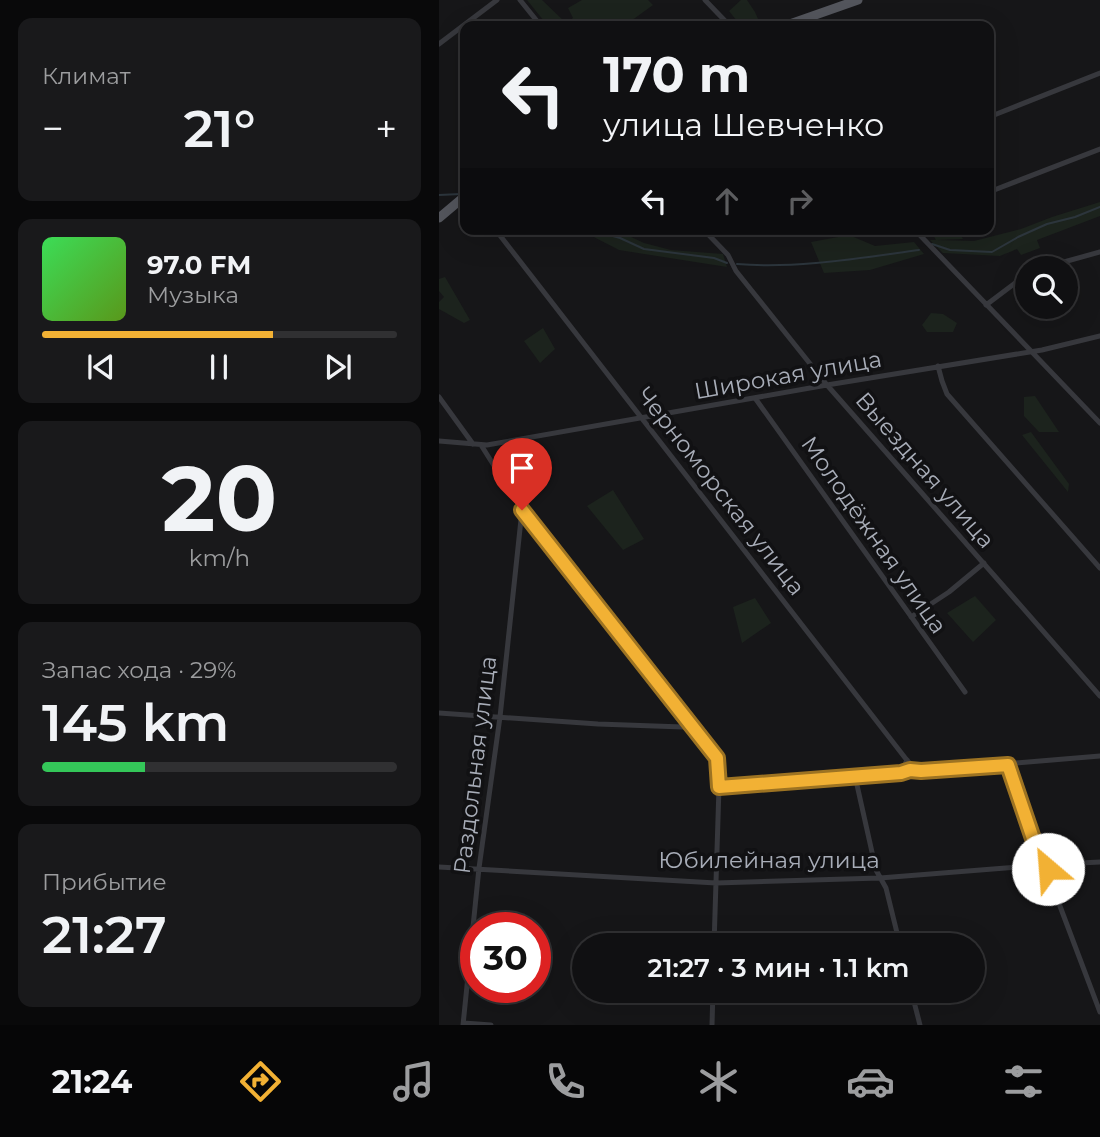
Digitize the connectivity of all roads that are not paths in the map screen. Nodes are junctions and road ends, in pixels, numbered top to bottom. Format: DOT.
graph roads {
  1 [pos="497,0"];
  2 [pos="520,0"];
  3 [pos="705,0"];
  4 [pos="858,0"];
  5 [pos="469,21"];
  6 [pos="537,21"];
  7 [pos="725,21"];
  8 [pos="798,21"];
  9 [pos="460,28"];
  10 [pos="439,44"];
  11 [pos="1100,73"];
  12 [pos="994,115"];
  13 [pos="1100,149"];
  14 [pos="994,190"];
  15 [pos="460,200"];
  16 [pos="439,218"];
  17 [pos="500,235"];
  18 [pos="709,235"];
  19 [pos="922,235"];
  20 [pos="1100,252"];
  21 [pos="1078,258"];
  22 [pos="1015,283"];
  23 [pos="986,305"];
  24 [pos="1100,336"];
  25 [pos="1031,351"];
  26 [pos="938,366"];
  27 [pos="827,385"];
  28 [pos="439,397"];
  29 [pos="755,398"];
  30 [pos="643,418"];
  31 [pos="1100,423"];
  32 [pos="439,441"];
  33 [pos="473,444"];
  34 [pos="481,445"];
  35 [pos="522,510"];
  36 [pos="984,563"];
  37 [pos="1100,568"];
  38 [pos="911,617"];
  39 [pos="965,692"];
  40 [pos="1100,696"];
  41 [pos="439,713"];
  42 [pos="500,717"];
  43 [pos="689,722"];
  44 [pos="1100,756"];
  45 [pos="907,760"];
  46 [pos="1008,765"];
  47 [pos="921,771"];
  48 [pos="901,773"];
  49 [pos="855,776"];
  50 [pos="719,787"];
  51 [pos="1100,862"];
  52 [pos="1042,865"];
  53 [pos="439,867"];
  54 [pos="479,868"];
  55 [pos="880,878"];
  56 [pos="716,883"];
  57 [pos="714,933"];
  58 [pos="897,933"];
  59 [pos="713,1003"];
  60 [pos="914,1003"];
  61 [pos="1100,1012"];
  62 [pos="463,1024"];
  63 [pos="491,1025"];
  64 [pos="712,1025"];
  65 [pos="920,1025"];
  1 -- 5 [label="street"];
  2 -- 6 [label="street"];
  3 -- 7 [label="street"];
  4 -- 8 [label="main road"];
  9 -- 10 [label="street"];
  11 -- 12 [label="street"];
  13 -- 14 [label="street"];
  15 -- 16 [label="main road"];
  17 -- 30 [label="street, Черноморская улица"];
  18 -- 27 [label="street, Выездная улица"];
  19 -- 23 [label="street"];
  20 -- 21 [label="street"];
  22 -- 23 [label="street"];
  23 -- 25 [label="street"];
  24 -- 25 [label="street, Широкая улица"];
  25 -- 26 [label="street, Широкая улица"];
  25 -- 31 [label="street"];
  26 -- 27 [label="street, Широкая улица"];
  26 -- 37 [label="street"];
  27 -- 29 [label="street, Широкая улица"];
  27 -- 36 [label="street, Выездная улица"];
  28 -- 33 [label="street"];
  29 -- 30 [label="street, Широкая улица"];
  29 -- 38 [label="street, Молодёжная улица"];
  30 -- 34 [label="street, Широкая улица"];
  30 -- 45 [label="street, Черноморская улица"];
  32 -- 33 [label="street, Широкая улица"];
  33 -- 34 [label="street, Широкая улица"];
  34 -- 35 [label="street"];
  35 -- 42 [label="street, Раздольная улица"];
  35 -- 43 [label="street"];
  36 -- 38 [label="street"];
  36 -- 40 [label="street, Выездная улица"];
  38 -- 39 [label="street, Молодёжная улица"];
  41 -- 42 [label="street"];
  42 -- 43 [label="street"];
  42 -- 54 [label="street, Раздольная улица"];
  43 -- 50 [label="street"];
  44 -- 46 [label="street"];
  45 -- 47 [label="street, Черноморская улица"];
  45 -- 48 [label="street"];
  46 -- 47 [label="street"];
  46 -- 52 [label="street"];
  47 -- 48 [label="street"];
  48 -- 49 [label="street"];
  49 -- 50 [label="street"];
  49 -- 55 [label="street"];
  50 -- 56 [label="street"];
  51 -- 52 [label="street, Юбилейная улица"];
  52 -- 55 [label="street, Юбилейная улица"];
  52 -- 61 [label="street"];
  53 -- 54 [label="street, Юбилейная улица"];
  54 -- 56 [label="street, Юбилейная улица"];
  54 -- 62 [label="street, Раздольная улица"];
  55 -- 56 [label="street, Юбилейная улица"];
  55 -- 58 [label="street"];
  56 -- 57 [label="street"];
  59 -- 64 [label="street"];
  60 -- 65 [label="street"];
  62 -- 63 [label="street"];
}
